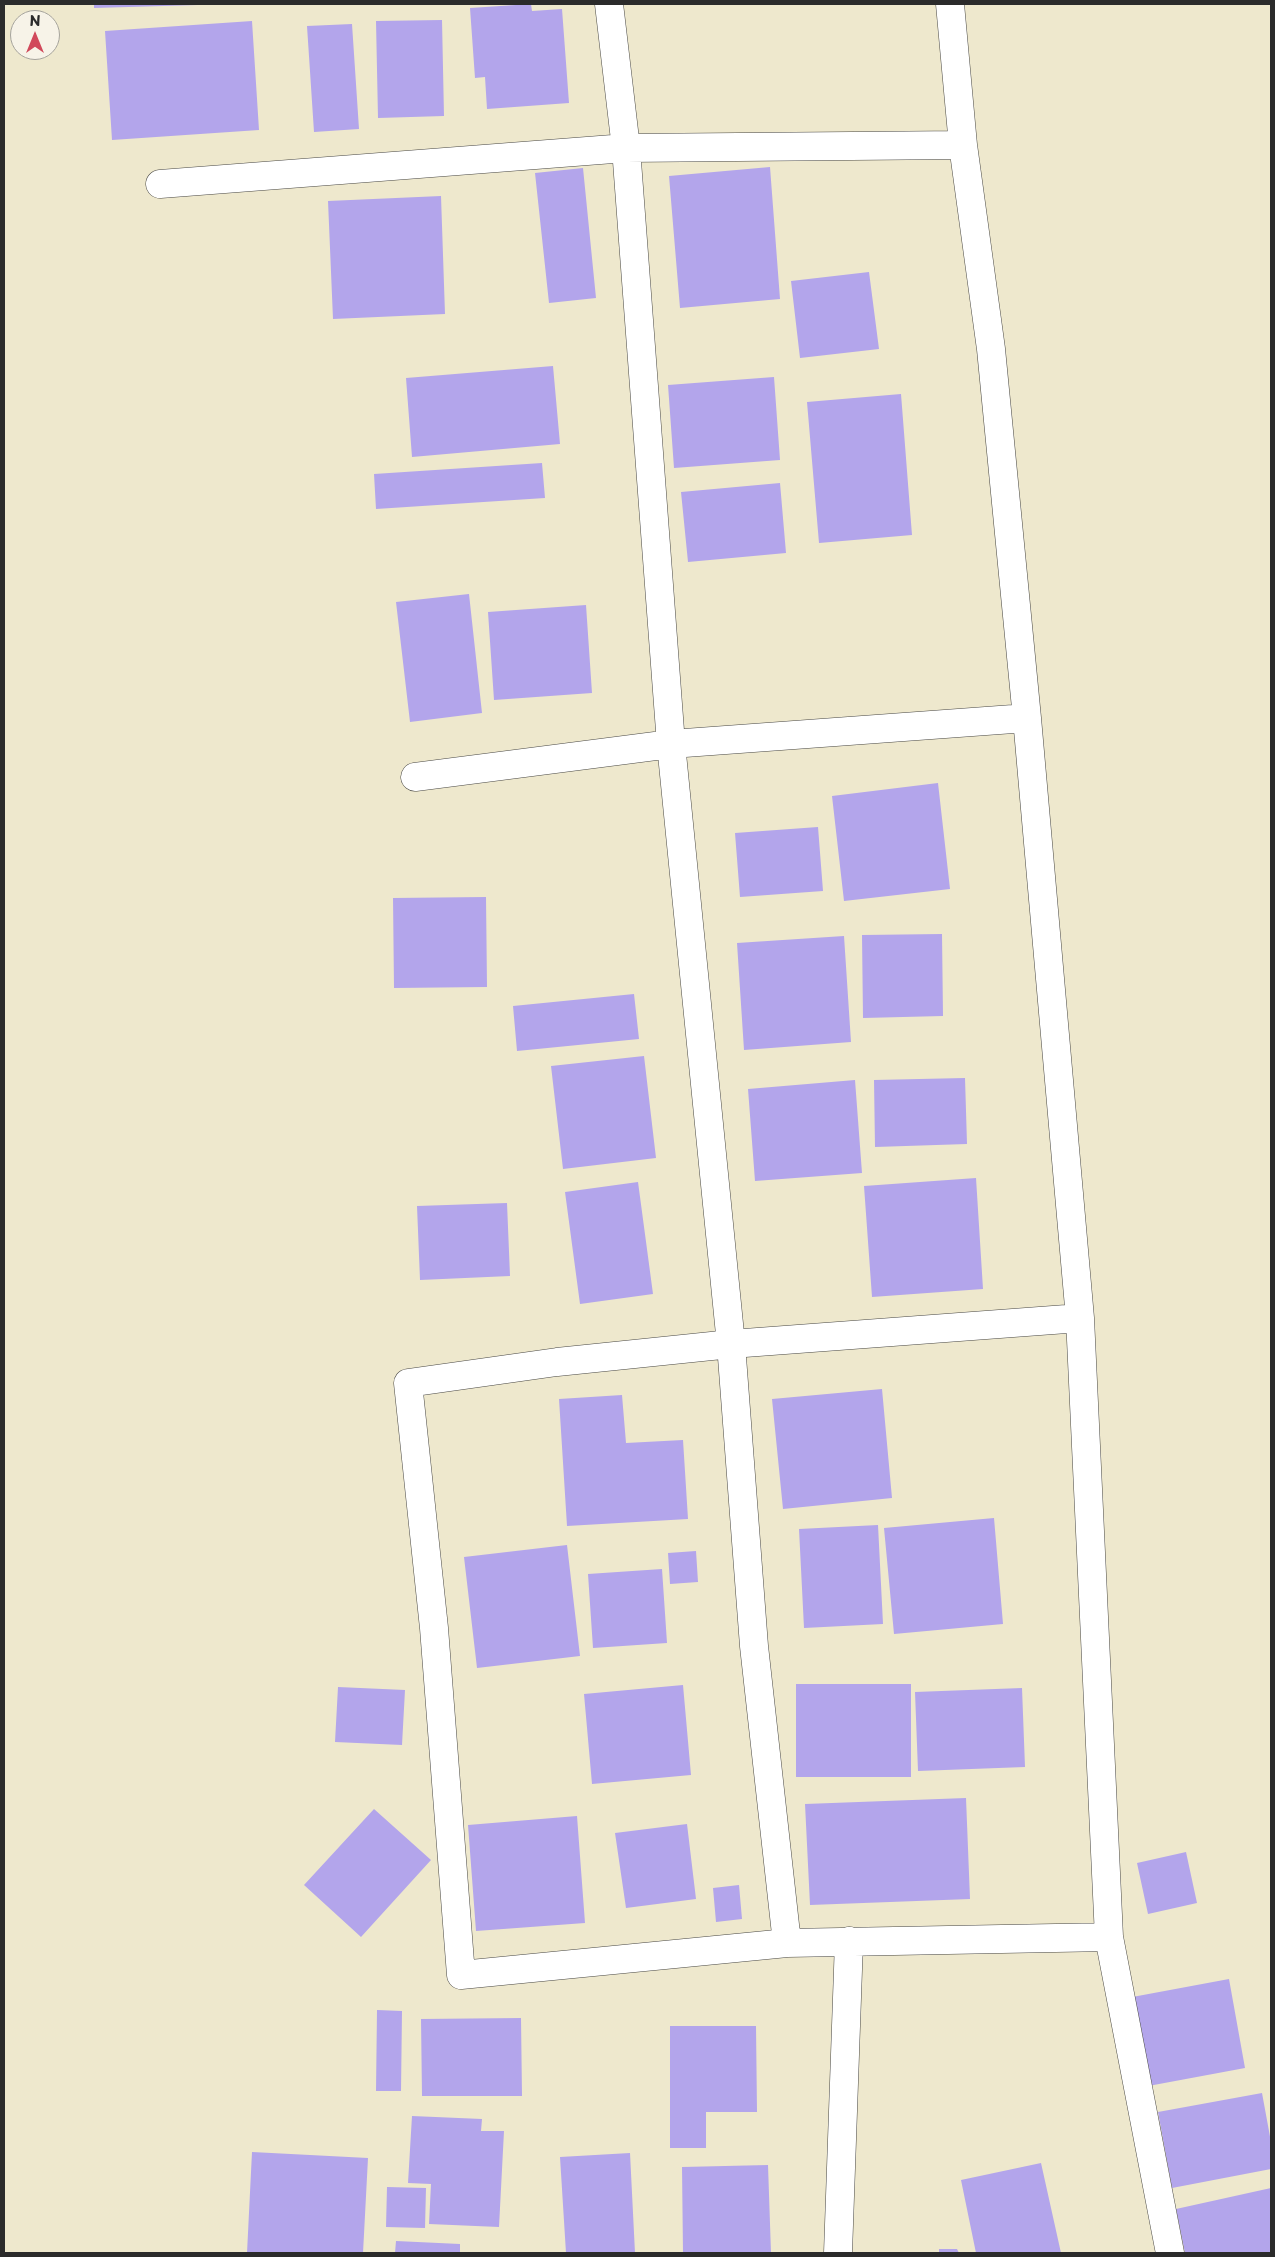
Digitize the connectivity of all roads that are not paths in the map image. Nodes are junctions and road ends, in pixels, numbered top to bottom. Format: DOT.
graph roads {
  1 [pos="609,4"];
  2 [pos="950,4"];
  3 [pos="963,145"];
  4 [pos="626,148"];
  5 [pos="160,184"];
  6 [pos="1027,718"];
  7 [pos="671,744"];
  8 [pos="415,777"];
  9 [pos="1080,1318"];
  10 [pos="731,1344"];
  11 [pos="1109,1937"];
  12 [pos="849,1941"];
  13 [pos="787,1943"];
  14 [pos="838,2253"];
  15 [pos="1170,2253"];
  1 -- 4 [label="street"];
  2 -- 3 [label="street"];
  3 -- 4 [label="street"];
  3 -- 6 [label="street"];
  4 -- 5 [label="street"];
  4 -- 7 [label="street"];
  6 -- 7 [label="street"];
  6 -- 9 [label="street"];
  7 -- 8 [label="street"];
  7 -- 10 [label="street"];
  9 -- 10 [label="street"];
  9 -- 11 [label="street"];
  10 -- 13 [label="street"];
  10 -- 13 [label="street"];
  11 -- 12 [label="street"];
  11 -- 15 [label="street"];
  12 -- 13 [label="street"];
  12 -- 14 [label="street"];
}
